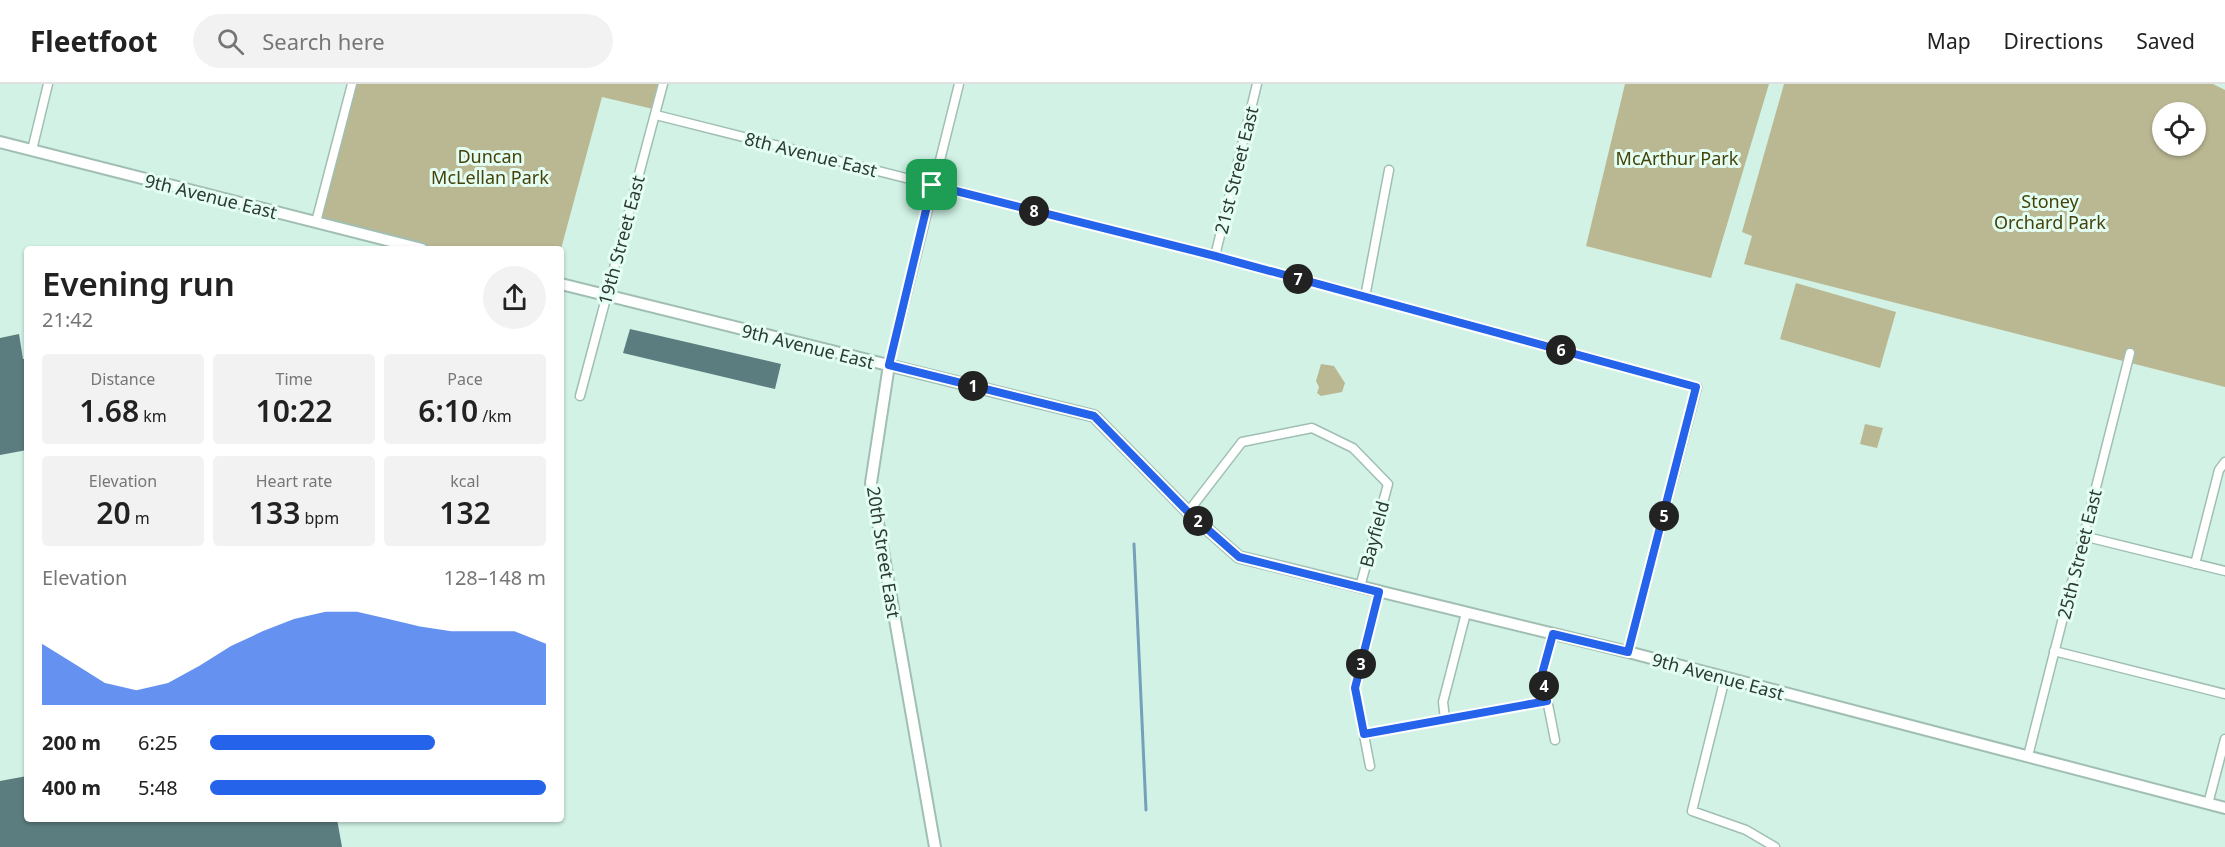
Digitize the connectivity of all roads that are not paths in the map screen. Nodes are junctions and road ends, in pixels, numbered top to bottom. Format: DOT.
graph roads {
  1 [pos="48,84"];
  2 [pos="352,84"];
  3 [pos="663,84"];
  4 [pos="959,84"];
  5 [pos="1257,84"];
  6 [pos="656,115"];
  7 [pos="0,142"];
  8 [pos="32,150"];
  9 [pos="1389,170"];
  10 [pos="932,185"];
  11 [pos="316,222"];
  12 [pos="410,246"];
  13 [pos="1215,256"];
  14 [pos="564,285"];
  15 [pos="606,295"];
  16 [pos="1365,297"];
  17 [pos="2130,353"];
  18 [pos="889,365"];
  19 [pos="580,396"];
  20 [pos="2225,462"];
  21 [pos="1188,512"];
  22 [pos="2084,536"];
  23 [pos="2195,564"];
  24 [pos="2225,571"];
  25 [pos="1360,587"];
  26 [pos="1379,592"];
  27 [pos="1466,613"];
  28 [pos="1553,634"];
  29 [pos="2054,651"];
  30 [pos="1628,652"];
  31 [pos="1725,678"];
  32 [pos="2225,694"];
  33 [pos="1547,701"];
  34 [pos="1445,719"];
  35 [pos="1364,734"];
  36 [pos="2225,739"];
  37 [pos="1555,740"];
  38 [pos="2028,756"];
  39 [pos="1370,766"];
  40 [pos="2208,804"];
  41 [pos="2225,808"];
  42 [pos="935,847"];
  43 [pos="1775,847"];
  1 -- 8 [label="street"];
  2 -- 11 [label="street"];
  3 -- 6 [label="street, 19th Street East"];
  4 -- 10 [label="street, 20th Street East"];
  5 -- 13 [label="street, 21st Street East"];
  6 -- 10 [label="street, 8th Avenue East"];
  6 -- 15 [label="street, 19th Street East"];
  7 -- 8 [label="street, 9th Avenue East"];
  8 -- 11 [label="street, 9th Avenue East"];
  9 -- 16 [label="street"];
  10 -- 13 [label="street, 8th Avenue East"];
  10 -- 18 [label="street, 20th Street East"];
  11 -- 12 [label="street, 9th Avenue East"];
  13 -- 16 [label="street, 8th Avenue East"];
  14 -- 15 [label="street, 9th Avenue East"];
  15 -- 18 [label="street, 9th Avenue East"];
  15 -- 19 [label="street, 19th Street East"];
  16 -- 30 [label="street, 8th Avenue East"];
  17 -- 22 [label="street, 25th Street East"];
  18 -- 21 [label="street, 9th Avenue East"];
  18 -- 42 [label="street, 20th Street East"];
  20 -- 23 [label="street"];
  21 -- 25 [label="street, 9th Avenue East"];
  21 -- 25 [label="street, Bayfield"];
  22 -- 23 [label="street"];
  22 -- 29 [label="street, 25th Street East"];
  23 -- 24 [label="street"];
  25 -- 26 [label="street, 9th Avenue East"];
  26 -- 27 [label="street, 9th Avenue East"];
  26 -- 35 [label="street"];
  27 -- 28 [label="street, 9th Avenue East"];
  27 -- 34 [label="street"];
  28 -- 30 [label="street, 9th Avenue East"];
  28 -- 33 [label="street"];
  29 -- 32 [label="street"];
  29 -- 38 [label="street, 25th Street East"];
  30 -- 31 [label="street, 9th Avenue East"];
  31 -- 38 [label="street, 9th Avenue East"];
  31 -- 43 [label="street"];
  33 -- 34 [label="street"];
  33 -- 37 [label="street"];
  34 -- 35 [label="street"];
  35 -- 39 [label="street"];
  36 -- 40 [label="street"];
  38 -- 40 [label="street, 9th Avenue East"];
  40 -- 41 [label="street, 9th Avenue East"];
}
